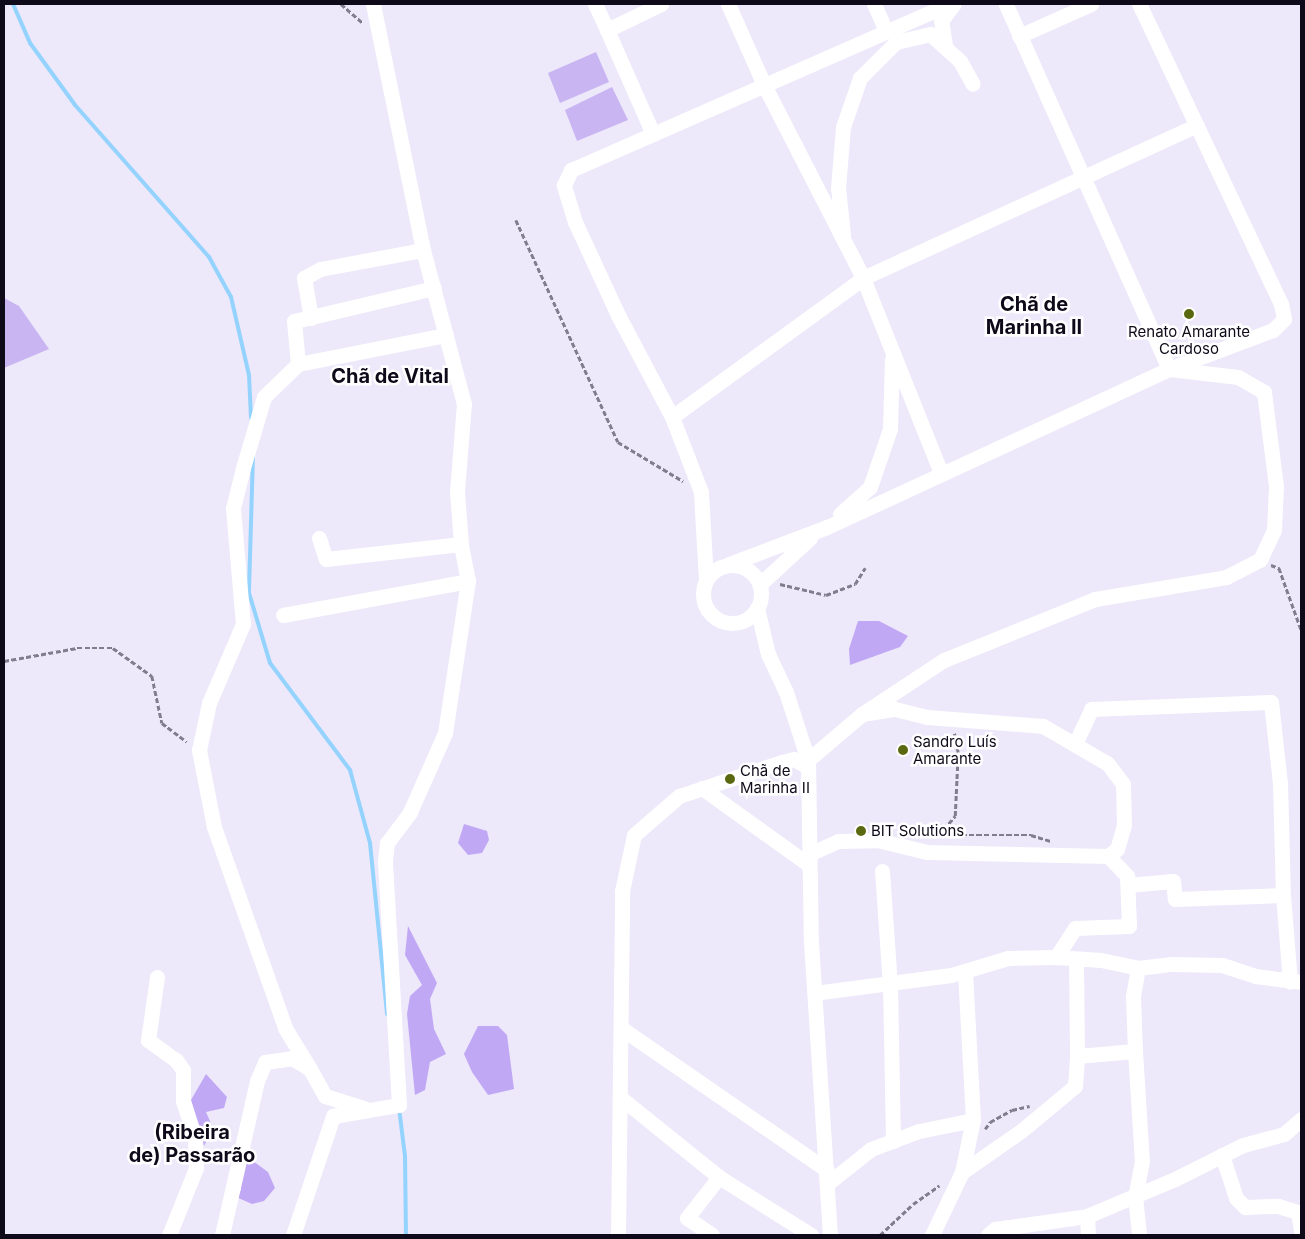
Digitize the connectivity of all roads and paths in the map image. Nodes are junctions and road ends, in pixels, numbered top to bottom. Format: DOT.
graph roads {
  1 [pos="341,4"];
  2 [pos="373,4"];
  3 [pos="595,4"];
  4 [pos="661,4"];
  5 [pos="728,4"];
  6 [pos="874,4"];
  7 [pos="950,4"];
  8 [pos="954,4"];
  9 [pos="1006,4"];
  10 [pos="1091,4"];
  11 [pos="1139,4"];
  12 [pos="607,30"];
  13 [pos="886,31"];
  14 [pos="381,34"];
  15 [pos="1019,36"];
  16 [pos="945,45"];
  17 [pos="973,84"];
  18 [pos="764,85"];
  19 [pos="1197,125"];
  20 [pos="654,134"];
  21 [pos="1080,176"];
  22 [pos="516,220"];
  23 [pos="844,243"];
  24 [pos="424,250"];
  25 [pos="862,278"];
  26 [pos="434,288"];
  27 [pos="311,318"];
  28 [pos="446,335"];
  29 [pos="892,351"];
  30 [pos="298,364"];
  31 [pos="1169,369"];
  32 [pos="672,417"];
  33 [pos="941,473"];
  34 [pos="701,492"];
  35 [pos="827,527"];
  36 [pos="319,538"];
  37 [pos="461,544"];
  38 [pos="1260,560"];
  39 [pos="730,564"];
  40 [pos="865,568"];
  41 [pos="706,580"];
  42 [pos="468,581"];
  43 [pos="762,582"];
  44 [pos="757,608"];
  45 [pos="283,615"];
  46 [pos="1301,629"];
  47 [pos="4,661"];
  48 [pos="862,714"];
  49 [pos="943,718"];
  50 [pos="802,740"];
  51 [pos="1075,744"];
  52 [pos="199,750"];
  53 [pos="782,762"];
  54 [pos="808,764"];
  55 [pos="702,788"];
  56 [pos="921,836"];
  57 [pos="1108,856"];
  58 [pos="809,859"];
  59 [pos="882,871"];
  60 [pos="1128,885"];
  61 [pos="1283,895"];
  62 [pos="1294,944"];
  63 [pos="1056,957"];
  64 [pos="1076,959"];
  65 [pos="1138,968"];
  66 [pos="965,971"];
  67 [pos="157,977"];
  68 [pos="1296,982"];
  69 [pos="890,984"];
  70 [pos="815,993"];
  71 [pos="621,1028"];
  72 [pos="1135,1051"];
  73 [pos="1076,1056"];
  74 [pos="310,1069"];
  75 [pos="621,1098"];
  76 [pos="1039,1104"];
  77 [pos="377,1108"];
  78 [pos="1301,1119"];
  79 [pos="973,1120"];
  80 [pos="980,1136"];
  81 [pos="893,1141"];
  82 [pos="1222,1155"];
  83 [pos="962,1172"];
  84 [pos="719,1177"];
  85 [pos="827,1177"];
  86 [pos="1136,1196"];
  87 [pos="1087,1216"];
  88 [pos="1301,1230"];
  89 [pos="169,1235"];
  90 [pos="222,1235"];
  91 [pos="293,1235"];
  92 [pos="618,1235"];
  93 [pos="712,1235"];
  94 [pos="811,1235"];
  95 [pos="830,1235"];
  96 [pos="880,1235"];
  97 [pos="932,1235"];
  98 [pos="988,1235"];
  99 [pos="1088,1235"];
  100 [pos="1139,1235"];
  1 -- 14 [label="path"];
  2 -- 14 [label="street"];
  3 -- 12 [label="street"];
  4 -- 12 [label="street"];
  5 -- 18 [label="street"];
  6 -- 13 [label="street"];
  7 -- 13 [label="street"];
  8 -- 16 [label="street"];
  9 -- 15 [label="street"];
  10 -- 15 [label="street"];
  11 -- 19 [label="street"];
  12 -- 20 [label="street"];
  13 -- 18 [label="street"];
  14 -- 24 [label="street"];
  15 -- 21 [label="street"];
  16 -- 17 [label="street"];
  16 -- 23 [label="street"];
  18 -- 20 [label="street"];
  18 -- 23 [label="street"];
  19 -- 21 [label="street"];
  19 -- 31 [label="street"];
  20 -- 32 [label="street"];
  21 -- 25 [label="street"];
  21 -- 31 [label="street"];
  22 -- 34 [label="path"];
  23 -- 25 [label="street"];
  24 -- 26 [label="street"];
  24 -- 27 [label="street"];
  25 -- 29 [label="street"];
  25 -- 32 [label="street"];
  26 -- 27 [label="street"];
  26 -- 28 [label="street"];
  27 -- 30 [label="street"];
  28 -- 30 [label="street"];
  28 -- 37 [label="street"];
  29 -- 33 [label="street"];
  29 -- 35 [label="street"];
  30 -- 52 [label="street"];
  31 -- 33 [label="street"];
  31 -- 38 [label="street"];
  32 -- 34 [label="street"];
  33 -- 35 [label="street"];
  34 -- 41 [label="street"];
  35 -- 39 [label="street"];
  35 -- 43 [label="street"];
  36 -- 37 [label="street"];
  37 -- 42 [label="street"];
  38 -- 46 [label="path"];
  38 -- 48 [label="street"];
  39 -- 41 [label="street"];
  39 -- 43 [label="street"];
  40 -- 43 [label="path"];
  41 -- 44 [label="street"];
  42 -- 45 [label="street"];
  42 -- 77 [label="street"];
  43 -- 44 [label="street"];
  44 -- 50 [label="street"];
  47 -- 52 [label="path"];
  48 -- 49 [label="street"];
  48 -- 54 [label="street"];
  49 -- 51 [label="street"];
  49 -- 56 [label="path"];
  50 -- 53 [label="street"];
  50 -- 54 [label="street"];
  51 -- 57 [label="street"];
  51 -- 61 [label="street"];
  52 -- 74 [label="street"];
  53 -- 54 [label="street"];
  53 -- 55 [label="street"];
  54 -- 58 [label="street"];
  55 -- 58 [label="street"];
  55 -- 71 [label="street"];
  57 -- 58 [label="street"];
  57 -- 60 [label="street"];
  58 -- 70 [label="street"];
  59 -- 69 [label="street"];
  60 -- 61 [label="street"];
  60 -- 63 [label="street"];
  61 -- 62 [label="street"];
  62 -- 68 [label="street"];
  63 -- 64 [label="street"];
  63 -- 66 [label="street"];
  64 -- 65 [label="street"];
  64 -- 73 [label="street"];
  65 -- 68 [label="street"];
  65 -- 72 [label="street"];
  66 -- 69 [label="street"];
  66 -- 79 [label="street"];
  67 -- 89 [label="street"];
  69 -- 70 [label="street"];
  69 -- 81 [label="street"];
  70 -- 85 [label="street"];
  71 -- 75 [label="street"];
  71 -- 85 [label="street"];
  72 -- 73 [label="street"];
  72 -- 86 [label="street"];
  73 -- 83 [label="street"];
  74 -- 77 [label="street"];
  74 -- 90 [label="street"];
  75 -- 84 [label="street"];
  75 -- 92 [label="street"];
  76 -- 80 [label="path"];
  77 -- 91 [label="street"];
  78 -- 82 [label="street"];
  79 -- 81 [label="street"];
  79 -- 83 [label="street"];
  81 -- 85 [label="street"];
  82 -- 86 [label="street"];
  82 -- 88 [label="street"];
  83 -- 96 [label="path"];
  83 -- 97 [label="street"];
  84 -- 93 [label="street"];
  84 -- 94 [label="street"];
  85 -- 95 [label="street"];
  86 -- 87 [label="street"];
  86 -- 100 [label="street"];
  87 -- 98 [label="street"];
  87 -- 99 [label="street"];
}
